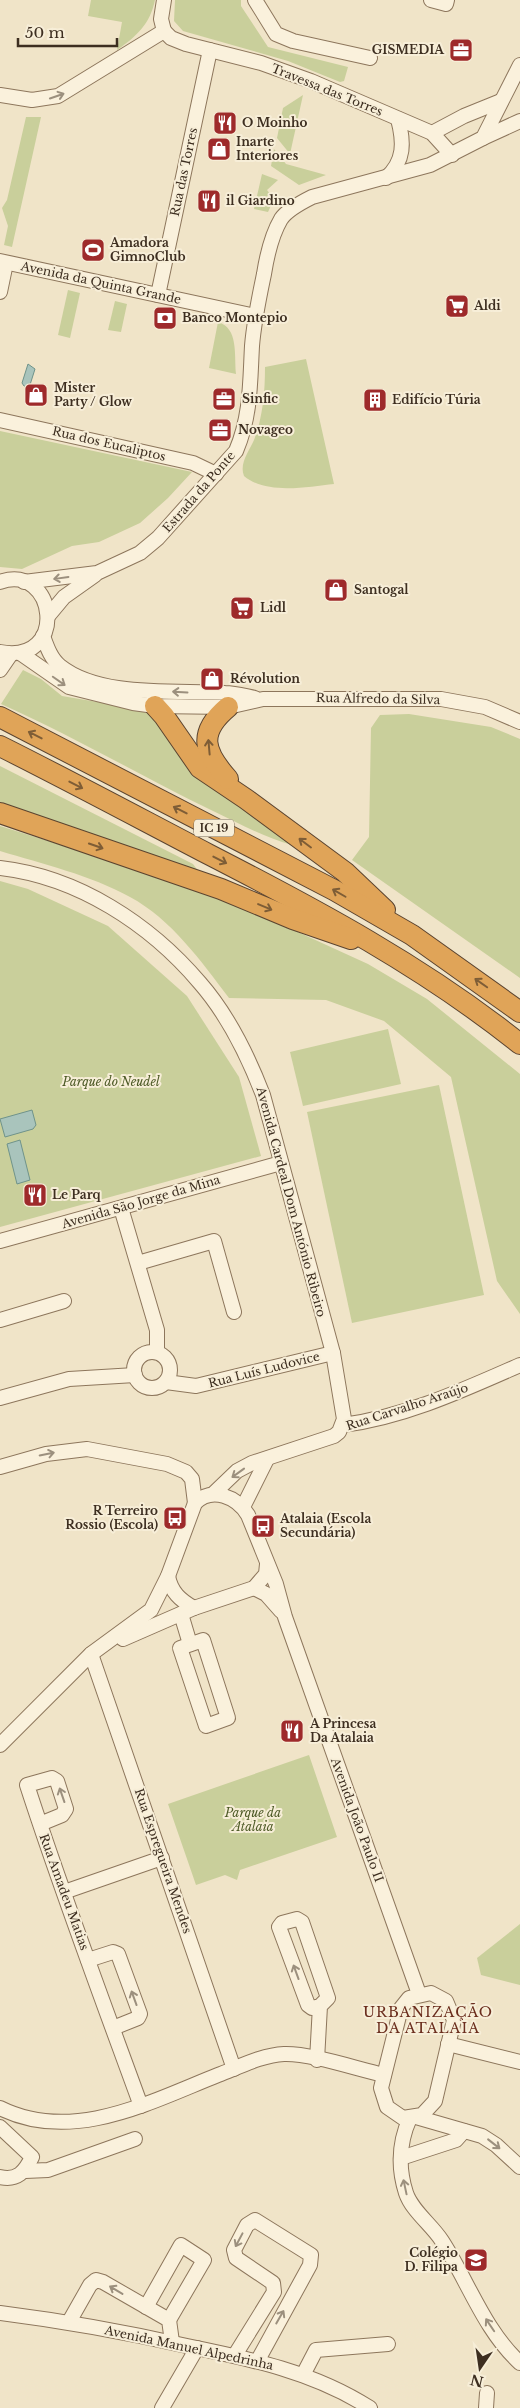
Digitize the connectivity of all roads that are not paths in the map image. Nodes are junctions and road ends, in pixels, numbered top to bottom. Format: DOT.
graph roads {
  1 [pos="164,0"];
  2 [pos="254,0"];
  3 [pos="431,0"];
  4 [pos="447,0"];
  5 [pos="164,32"];
  6 [pos="210,50"];
  7 [pos="370,58"];
  8 [pos="520,65"];
  9 [pos="0,95"];
  10 [pos="501,101"];
  11 [pos="398,119"];
  12 [pos="520,121"];
  13 [pos="432,132"];
  14 [pos="483,138"];
  15 [pos="452,155"];
  16 [pos="386,178"];
  17 [pos="3,262"];
  18 [pos="0,292"];
  19 [pos="158,295"];
  20 [pos="255,316"];
  21 [pos="0,420"];
  22 [pos="216,474"];
  23 [pos="97,573"];
  24 [pos="0,582"];
  25 [pos="24,582"];
  26 [pos="49,615"];
  27 [pos="43,636"];
  28 [pos="10,653"];
  29 [pos="0,670"];
  30 [pos="125,689"];
  31 [pos="263,699"];
  32 [pos="155,706"];
  33 [pos="228,707"];
  34 [pos="7,721"];
  35 [pos="520,722"];
  36 [pos="1,746"];
  37 [pos="246,799"];
  38 [pos="0,813"];
  39 [pos="2,867"];
  40 [pos="412,935"];
  41 [pos="390,953"];
  42 [pos="520,1012"];
  43 [pos="520,1044"];
  44 [pos="281,1162"];
  45 [pos="121,1208"];
  46 [pos="0,1241"];
  47 [pos="138,1263"];
  48 [pos="64,1301"];
  49 [pos="234,1312"];
  50 [pos="0,1320"];
  51 [pos="156,1352"];
  52 [pos="333,1353"];
  53 [pos="520,1365"];
  54 [pos="135,1375"];
  55 [pos="166,1382"];
  56 [pos="0,1398"];
  57 [pos="343,1425"];
  58 [pos="267,1459"];
  59 [pos="0,1467"];
  60 [pos="213,1494"];
  61 [pos="195,1503"];
  62 [pos="243,1507"];
  63 [pos="267,1564"];
  64 [pos="168,1576"];
  65 [pos="254,1588"];
  66 [pos="194,1608"];
  67 [pos="181,1614"];
  68 [pos="285,1617"];
  69 [pos="190,1644"];
  70 [pos="91,1654"];
  71 [pos="0,1745"];
  72 [pos="40,1824"];
  73 [pos="162,1858"];
  74 [pos="64,1892"];
  75 [pos="88,1960"];
  76 [pos="419,1994"];
  77 [pos="320,2006"];
  78 [pos="113,2028"];
  79 [pos="448,2044"];
  80 [pos="318,2060"];
  81 [pos="520,2062"];
  82 [pos="234,2069"];
  83 [pos="384,2076"];
  84 [pos="140,2106"];
  85 [pos="2,2110"];
  86 [pos="413,2118"];
  87 [pos="0,2126"];
  88 [pos="464,2131"];
  89 [pos="135,2138"];
  90 [pos="401,2158"];
  91 [pos="520,2167"];
  92 [pos="26,2172"];
  93 [pos="0,2178"];
  94 [pos="146,2307"];
  95 [pos="0,2312"];
  96 [pos="169,2320"];
  97 [pos="69,2322"];
  98 [pos="172,2342"];
  99 [pos="388,2344"];
  100 [pos="197,2348"];
  101 [pos="235,2355"];
  102 [pos="258,2360"];
  103 [pos="520,2363"];
  104 [pos="304,2375"];
  105 [pos="487,2393"];
  106 [pos="162,2408"];
  107 [pos="370,2408"];
  108 [pos="486,2408"];
  1 -- 5 [label="street"];
  2 -- 7 [label="street"];
  3 -- 4 [label="street"];
  5 -- 6 [label="street, Travessa das Torres"];
  9 -- 5 [label="street, one-way"];
  6 -- 11 [label="street, Travessa das Torres"];
  6 -- 19 [label="street, Rua das Torres"];
  8 -- 10 [label="street"];
  10 -- 13 [label="street"];
  10 -- 14 [label="street"];
  11 -- 13 [label="street, Travessa das Torres"];
  11 -- 16 [label="street"];
  12 -- 14 [label="street"];
  13 -- 15 [label="street, Travessa das Torres"];
  14 -- 15 [label="street"];
  15 -- 16 [label="street"];
  16 -- 20 [label="street"];
  17 -- 18 [label="street"];
  17 -- 19 [label="street, Avenida da Quinta Grande"];
  19 -- 20 [label="street, Avenida da Quinta Grande"];
  20 -- 22 [label="street, Estrada da Ponte"];
  21 -- 22 [label="street, Rua dos Eucaliptos"];
  22 -- 23 [label="street, Estrada da Ponte"];
  23 -- 25 [label="street, Estrada da Ponte, one-way"];
  23 -- 26 [label="street, Estrada da Ponte"];
  24 -- 25 [label="street, Estrada da Ponte"];
  25 -- 26 [label="street"];
  26 -- 27 [label="street"];
  27 -- 28 [label="street"];
  27 -- 30 [label="street, Rua Alfredo da Silva"];
  28 -- 29 [label="street"];
  28 -- 32 [label="street, Rua Alfredo da Silva, one-way"];
  31 -- 30 [label="street, Rua Alfredo da Silva, one-way"];
  30 -- 32 [label="street, Rua Alfredo da Silva"];
  31 -- 33 [label="street, Rua Alfredo da Silva"];
  31 -- 35 [label="street, Rua Alfredo da Silva"];
  32 -- 33 [label="street, Rua Alfredo da Silva"];
  32 -- 37 [label="highway"];
  37 -- 33 [label="highway, one-way"];
  40 -- 34 [label="highway, IC 19, one-way"];
  36 -- 41 [label="highway, IC 19, one-way"];
  40 -- 37 [label="highway, one-way"];
  38 -- 41 [label="highway, one-way"];
  39 -- 44 [label="street, Avenida Cardeal Dom António Ribeiro"];
  42 -- 40 [label="highway, IC 19, one-way"];
  41 -- 43 [label="highway, IC 19"];
  44 -- 45 [label="street, Avenida São Jorge da Mina"];
  44 -- 52 [label="street, Avenida Cardeal Dom António Ribeiro"];
  45 -- 46 [label="street, Avenida São Jorge da Mina"];
  45 -- 47 [label="street"];
  47 -- 49 [label="street"];
  47 -- 51 [label="street"];
  48 -- 50 [label="street"];
  51 -- 54 [label="street"];
  51 -- 55 [label="street"];
  52 -- 55 [label="street, Rua Luís Ludovice"];
  52 -- 57 [label="street, Avenida Cardeal Dom António Ribeiro"];
  53 -- 57 [label="street, Rua Carvalho Araújo"];
  54 -- 55 [label="street"];
  54 -- 56 [label="street"];
  57 -- 58 [label="street, Rua Carvalho Araújo"];
  58 -- 60 [label="street, Rua Carvalho Araújo, one-way"];
  58 -- 62 [label="street"];
  59 -- 61 [label="street, one-way"];
  60 -- 61 [label="street"];
  60 -- 62 [label="street"];
  61 -- 64 [label="street"];
  62 -- 63 [label="street"];
  63 -- 65 [label="street"];
  63 -- 68 [label="street, Avenida João Paulo II"];
  64 -- 66 [label="street"];
  64 -- 70 [label="street"];
  65 -- 66 [label="street"];
  65 -- 68 [label="street, Avenida João Paulo II"];
  66 -- 67 [label="street"];
  67 -- 69 [label="street"];
  67 -- 70 [label="street"];
  68 -- 76 [label="street, Avenida João Paulo II"];
  69 -- 69 [label="street"];
  70 -- 71 [label="street"];
  70 -- 73 [label="street, Rua Espregueira Mendes"];
  72 -- 72 [label="street, Rua Amadeu Matias, one-way"];
  72 -- 74 [label="street, Rua Amadeu Matias"];
  73 -- 74 [label="street"];
  73 -- 82 [label="street, Rua Espregueira Mendes"];
  74 -- 75 [label="street, Rua Amadeu Matias"];
  75 -- 78 [label="street, Rua Amadeu Matias"];
  78 -- 75 [label="street, Rua Amadeu Matias, one-way"];
  76 -- 79 [label="street"];
  76 -- 83 [label="street"];
  77 -- 77 [label="street, one-way"];
  77 -- 80 [label="street"];
  78 -- 84 [label="street, Rua Amadeu Matias"];
  79 -- 81 [label="street"];
  79 -- 86 [label="street"];
  80 -- 82 [label="street"];
  80 -- 83 [label="street"];
  82 -- 84 [label="street"];
  83 -- 86 [label="street"];
  84 -- 85 [label="street"];
  86 -- 88 [label="street"];
  86 -- 90 [label="street"];
  87 -- 92 [label="street"];
  88 -- 90 [label="street"];
  88 -- 91 [label="street, one-way"];
  89 -- 92 [label="street"];
  103 -- 90 [label="street, one-way"];
  92 -- 93 [label="street"];
  94 -- 96 [label="street"];
  94 -- 96 [label="street"];
  94 -- 97 [label="street, one-way"];
  95 -- 97 [label="street, Avenida Manuel Alpedrinha"];
  96 -- 98 [label="street"];
  97 -- 98 [label="street, Avenida Manuel Alpedrinha"];
  98 -- 100 [label="street, Avenida Manuel Alpedrinha"];
  99 -- 104 [label="street"];
  100 -- 101 [label="street, Avenida Manuel Alpedrinha"];
  100 -- 106 [label="street"];
  101 -- 102 [label="street, Avenida Manuel Alpedrinha"];
  102 -- 101 [label="street, one-way"];
  102 -- 104 [label="street, Avenida Manuel Alpedrinha"];
  104 -- 107 [label="street, Avenida Manuel Alpedrinha"];
  105 -- 108 [label="street"];
}
